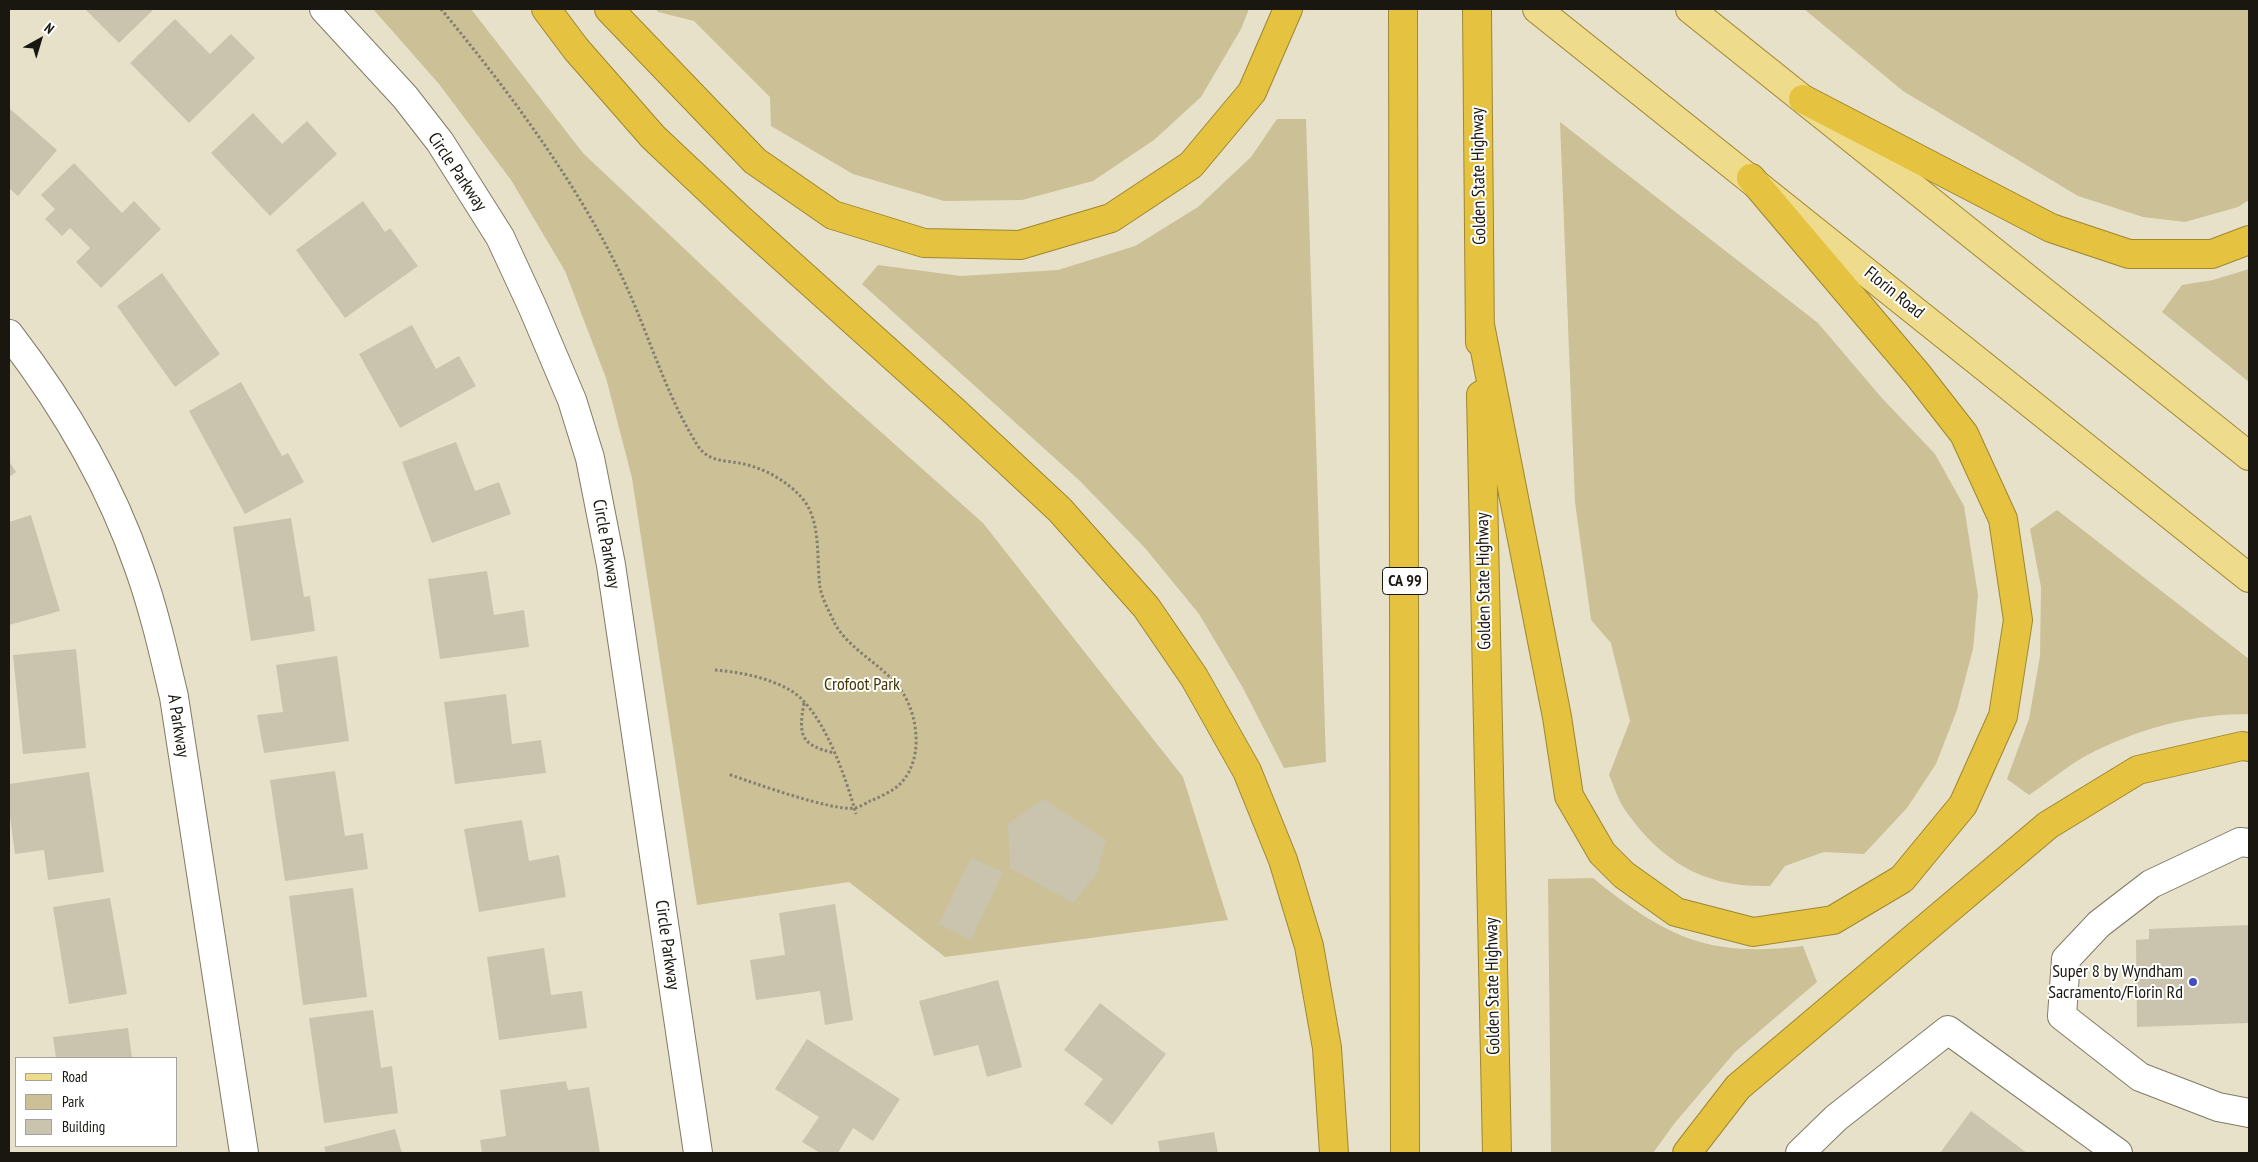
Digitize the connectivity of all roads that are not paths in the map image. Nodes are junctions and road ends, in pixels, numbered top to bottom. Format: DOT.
graph roads {
  1 [pos="324,9"];
  2 [pos="546,9"];
  3 [pos="608,9"];
  4 [pos="1288,9"];
  5 [pos="1404,9"];
  6 [pos="1477,9"];
  7 [pos="1490,9"];
  8 [pos="1537,9"];
  9 [pos="1690,9"];
  10 [pos="1478,57"];
  11 [pos="1803,99"];
  12 [pos="1751,178"];
  13 [pos="2249,240"];
  14 [pos="1480,325"];
  15 [pos="9,334"];
  16 [pos="2249,456"];
  17 [pos="2249,578"];
  18 [pos="2249,747"];
  19 [pos="2249,843"];
  20 [pos="2249,1113"];
  21 [pos="244,1153"];
  22 [pos="698,1153"];
  23 [pos="1334,1153"];
  24 [pos="1405,1153"];
  25 [pos="1497,1153"];
  26 [pos="1687,1153"];
  27 [pos="1800,1153"];
  28 [pos="2118,1153"];
  1 -- 22 [label="street, Circle Parkway"];
  2 -- 23 [label="highway"];
  3 -- 4 [label="highway"];
  5 -- 24 [label="highway, CA 99"];
  6 -- 10 [label="highway, Golden State Highway"];
  7 -- 10 [label="highway"];
  8 -- 12 [label="main road, Florin Road"];
  9 -- 11 [label="main road"];
  10 -- 14 [label="highway, Golden State Highway"];
  11 -- 13 [label="highway"];
  11 -- 16 [label="main road"];
  12 -- 14 [label="highway"];
  12 -- 17 [label="main road, Florin Road"];
  14 -- 25 [label="highway, Golden State Highway"];
  15 -- 21 [label="street, A Parkway"];
  18 -- 26 [label="highway"];
  19 -- 20 [label="street"];
  27 -- 28 [label="street"];
}
